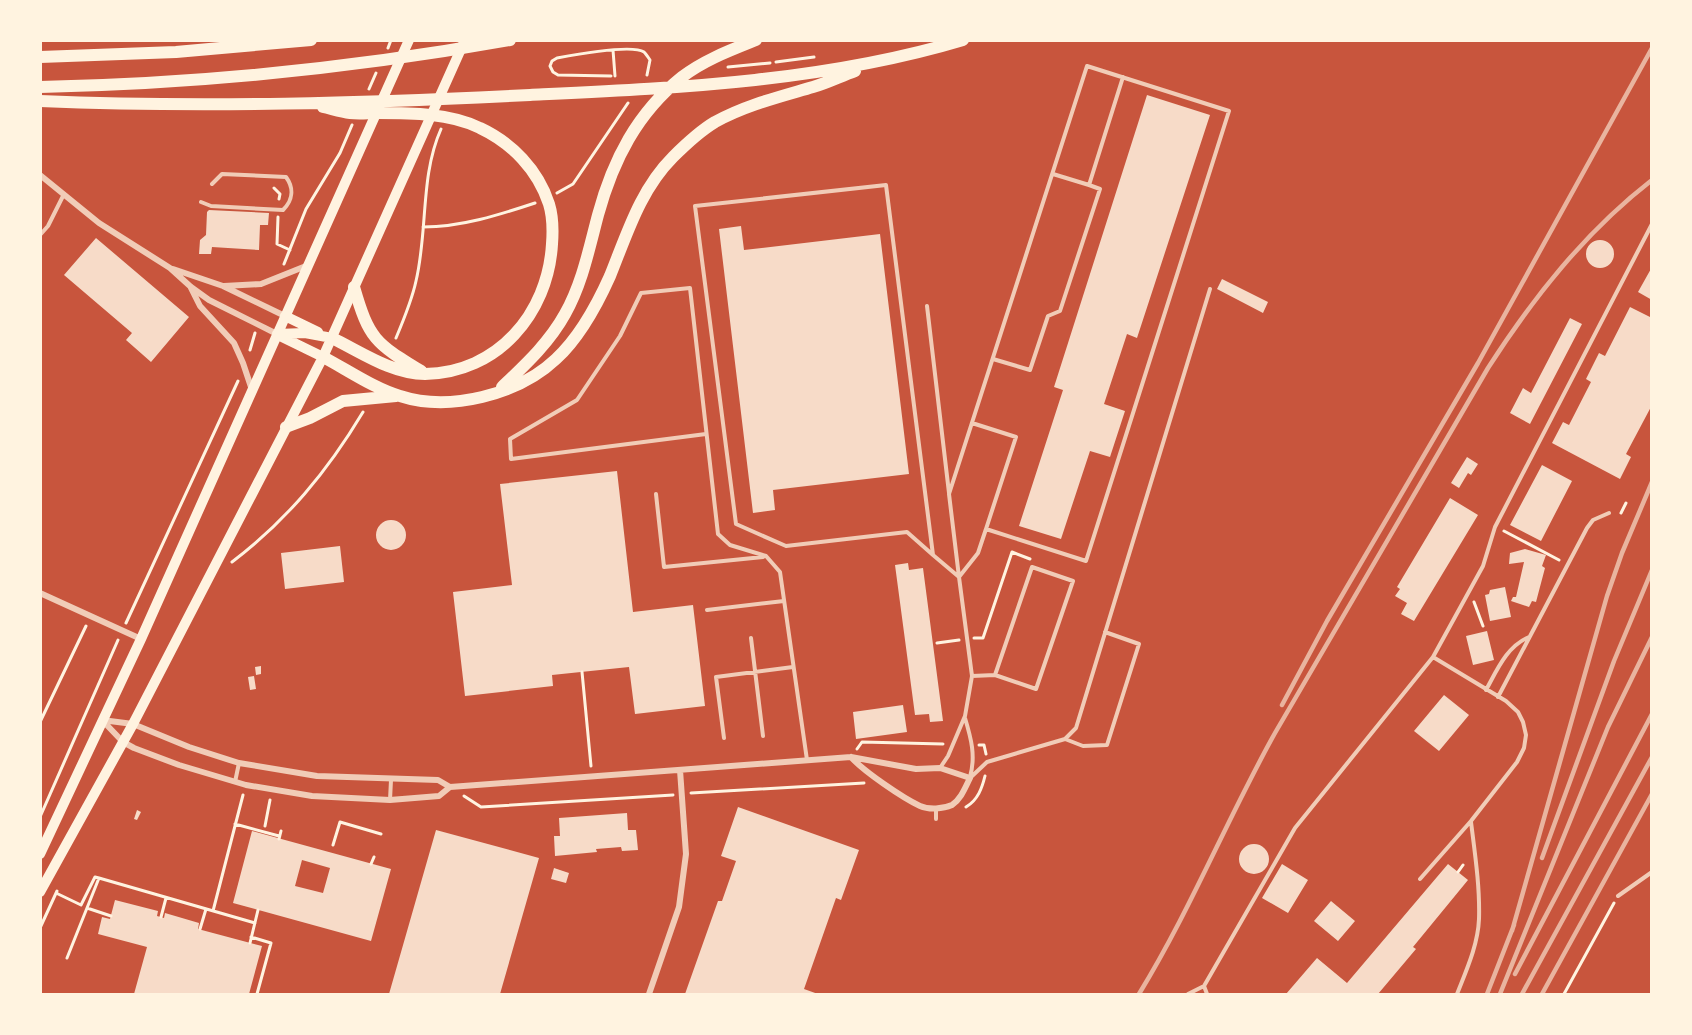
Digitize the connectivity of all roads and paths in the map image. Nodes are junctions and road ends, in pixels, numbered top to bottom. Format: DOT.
graph roads {
  1 [pos="409,40"];
  2 [pos="465,40"];
  3 [pos="510,40"];
  4 [pos="756,40"];
  5 [pos="963,40"];
  6 [pos="310,41"];
  7 [pos="614,50"];
  8 [pos="40,57"];
  9 [pos="814,57"];
  10 [pos="881,60"];
  11 [pos="772,63"];
  12 [pos="376,65"];
  13 [pos="1124,77"];
  14 [pos="644,80"];
  15 [pos="40,87"];
  16 [pos="369,89"];
  17 [pos="628,96"];
  18 [pos="40,101"];
  19 [pos="353,112"];
  20 [pos="442,128"];
  21 [pos="1053,174"];
  22 [pos="40,175"];
  23 [pos="212,184"];
  24 [pos="1089,185"];
  25 [pos="274,188"];
  26 [pos="64,194"];
  27 [pos="548,197"];
  28 [pos="201,202"];
  29 [pos="536,203"];
  30 [pos="279,209"];
  31 [pos="1652,224"];
  32 [pos="423,227"];
  33 [pos="40,236"];
  34 [pos="290,250"];
  35 [pos="308,265"];
  36 [pos="170,268"];
  37 [pos="278,278"];
  38 [pos="223,286"];
  39 [pos="191,287"];
  40 [pos="354,287"];
  41 [pos="1210,289"];
  42 [pos="927,306"];
  43 [pos="285,316"];
  44 [pos="258,324"];
  45 [pos="277,334"];
  46 [pos="332,338"];
  47 [pos="388,346"];
  48 [pos="323,357"];
  49 [pos="993,359"];
  50 [pos="396,363"];
  51 [pos="244,367"];
  52 [pos="252,390"];
  53 [pos="497,392"];
  54 [pos="381,393"];
  55 [pos="363,403"];
  56 [pos="972,423"];
  57 [pos="286,427"];
  58 [pos="706,434"];
  59 [pos="656,494"];
  60 [pos="949,494"];
  61 [pos="1626,503"];
  62 [pos="1609,513"];
  63 [pos="1621,513"];
  64 [pos="1495,527"];
  65 [pos="986,529"];
  66 [pos="933,555"];
  67 [pos="766,556"];
  68 [pos="231,563"];
  69 [pos="1032,567"];
  70 [pos="1556,569"];
  71 [pos="959,577"];
  72 [pos="1469,590"];
  73 [pos="40,593"];
  74 [pos="784,601"];
  75 [pos="706,609"];
  76 [pos="90,616"];
  77 [pos="1483,626"];
  78 [pos="123,631"];
  79 [pos="1105,632"];
  80 [pos="1530,637"];
  81 [pos="751,638"];
  82 [pos="141,639"];
  83 [pos="967,639"];
  84 [pos="938,643"];
  85 [pos="1433,657"];
  86 [pos="793,667"];
  87 [pos="755,671"];
  88 [pos="582,672"];
  89 [pos="995,675"];
  90 [pos="972,676"];
  91 [pos="1486,690"];
  92 [pos="1498,697"];
  93 [pos="965,716"];
  94 [pos="102,720"];
  95 [pos="40,722"];
  96 [pos="133,724"];
  97 [pos="763,736"];
  98 [pos="724,738"];
  99 [pos="1065,739"];
  100 [pos="123,742"];
  101 [pos="952,744"];
  102 [pos="973,744"];
  103 [pos="851,757"];
  104 [pos="807,761"];
  105 [pos="239,762"];
  106 [pos="987,762"];
  107 [pos="940,768"];
  108 [pos="680,770"];
  109 [pos="592,776"];
  110 [pos="970,778"];
  111 [pos="391,780"];
  112 [pos="235,782"];
  113 [pos="246,785"];
  114 [pos="450,787"];
  115 [pos="871,787"];
  116 [pos="272,789"];
  117 [pos="682,794"];
  118 [pos="390,800"];
  119 [pos="936,808"];
  120 [pos="963,809"];
  121 [pos="40,817"];
  122 [pos="936,819"];
  123 [pos="1471,821"];
  124 [pos="235,824"];
  125 [pos="265,826"];
  126 [pos="281,831"];
  127 [pos="381,834"];
  128 [pos="333,845"];
  129 [pos="40,854"];
  130 [pos="374,857"];
  131 [pos="371,864"];
  132 [pos="1463,865"];
  133 [pos="1458,872"];
  134 [pos="1652,872"];
  135 [pos="99,878"];
  136 [pos="1420,879"];
  137 [pos="61,883"];
  138 [pos="40,892"];
  139 [pos="56,893"];
  140 [pos="1618,896"];
  141 [pos="166,898"];
  142 [pos="86,908"];
  143 [pos="206,909"];
  144 [pos="258,910"];
  145 [pos="213,911"];
  146 [pos="111,916"];
  147 [pos="161,917"];
  148 [pos="255,923"];
  149 [pos="40,928"];
  150 [pos="200,929"];
  151 [pos="251,938"];
  152 [pos="250,943"];
  153 [pos="67,958"];
  154 [pos="1204,986"];
  155 [pos="257,994"];
  156 [pos="649,994"];
  157 [pos="1188,994"];
  158 [pos="1207,994"];
  159 [pos="1457,994"];
  160 [pos="1564,994"];
  1 -- 35 [label="main road"];
  2 -- 40 [label="main road"];
  3 -- 12 [label="highway"];
  4 -- 53 [label="highway"];
  5 -- 10 [label="highway"];
  6 -- 8 [label="highway"];
  7 -- 7 [label="path"];
  7 -- 14 [label="path"];
  9 -- 11 [label="path"];
  10 -- 17 [label="highway"];
  10 -- 53 [label="highway"];
  12 -- 15 [label="highway"];
  12 -- 16 [label="path"];
  13 -- 21 [label="lane"];
  13 -- 24 [label="lane"];
  13 -- 65 [label="lane"];
  17 -- 19 [label="highway"];
  17 -- 27 [label="path"];
  18 -- 19 [label="highway"];
  19 -- 27 [label="highway"];
  19 -- 34 [label="path"];
  20 -- 32 [label="path"];
  21 -- 24 [label="lane"];
  21 -- 49 [label="lane"];
  22 -- 26 [label="street"];
  23 -- 30 [label="lane"];
  24 -- 49 [label="lane"];
  25 -- 30 [label="path"];
  26 -- 33 [label="lane"];
  26 -- 36 [label="street"];
  27 -- 50 [label="highway"];
  28 -- 30 [label="lane"];
  29 -- 32 [label="path"];
  30 -- 34 [label="path"];
  31 -- 64 [label="lane"];
  32 -- 47 [label="path"];
  34 -- 37 [label="path"];
  35 -- 37 [label="street"];
  35 -- 43 [label="main road"];
  36 -- 38 [label="street"];
  36 -- 39 [label="street"];
  37 -- 38 [label="street"];
  38 -- 43 [label="street"];
  39 -- 44 [label="street"];
  39 -- 51 [label="street"];
  40 -- 46 [label="main road"];
  40 -- 47 [label="highway"];
  41 -- 79 [label="lane"];
  42 -- 60 [label="lane"];
  43 -- 45 [label="main road"];
  43 -- 46 [label="main road"];
  44 -- 45 [label="street"];
  44 -- 51 [label="path"];
  45 -- 46 [label="main road"];
  45 -- 48 [label="main road"];
  45 -- 52 [label="main road"];
  46 -- 48 [label="main road"];
  46 -- 50 [label="highway"];
  47 -- 50 [label="highway"];
  48 -- 54 [label="highway"];
  48 -- 57 [label="main road"];
  49 -- 56 [label="lane"];
  51 -- 52 [label="street"];
  51 -- 78 [label="path"];
  52 -- 82 [label="main road"];
  53 -- 54 [label="highway"];
  54 -- 55 [label="highway"];
  55 -- 57 [label="highway"];
  55 -- 68 [label="path"];
  56 -- 60 [label="lane"];
  56 -- 65 [label="lane"];
  57 -- 96 [label="main road"];
  58 -- 58 [label="lane"];
  58 -- 67 [label="lane"];
  59 -- 67 [label="lane"];
  60 -- 71 [label="lane"];
  61 -- 63 [label="path"];
  62 -- 80 [label="lane"];
  64 -- 70 [label="path"];
  64 -- 72 [label="lane"];
  65 -- 71 [label="lane"];
  66 -- 66 [label="lane"];
  66 -- 71 [label="lane"];
  67 -- 74 [label="lane"];
  69 -- 83 [label="path"];
  69 -- 89 [label="lane"];
  69 -- 89 [label="lane"];
  71 -- 83 [label="lane"];
  72 -- 77 [label="path"];
  72 -- 85 [label="lane"];
  73 -- 76 [label="street"];
  74 -- 75 [label="lane"];
  74 -- 86 [label="lane"];
  76 -- 78 [label="street"];
  76 -- 95 [label="path"];
  78 -- 82 [label="street"];
  78 -- 121 [label="path"];
  79 -- 99 [label="lane"];
  79 -- 99 [label="lane"];
  80 -- 91 [label="lane"];
  80 -- 92 [label="lane"];
  81 -- 87 [label="lane"];
  82 -- 94 [label="main road"];
  83 -- 84 [label="path"];
  83 -- 90 [label="lane"];
  85 -- 91 [label="lane"];
  85 -- 154 [label="lane"];
  86 -- 87 [label="lane"];
  86 -- 104 [label="lane"];
  87 -- 97 [label="lane"];
  87 -- 98 [label="lane"];
  88 -- 109 [label="path"];
  89 -- 90 [label="lane"];
  90 -- 93 [label="lane"];
  91 -- 92 [label="lane"];
  92 -- 123 [label="lane"];
  93 -- 101 [label="lane"];
  93 -- 102 [label="lane"];
  94 -- 96 [label="street"];
  94 -- 100 [label="street"];
  94 -- 129 [label="main road"];
  96 -- 100 [label="main road"];
  96 -- 105 [label="street"];
  99 -- 106 [label="lane"];
  100 -- 112 [label="street"];
  100 -- 138 [label="main road"];
  101 -- 103 [label="path"];
  101 -- 107 [label="lane"];
  102 -- 106 [label="path"];
  102 -- 110 [label="lane"];
  103 -- 104 [label="street"];
  103 -- 107 [label="street"];
  103 -- 119 [label="street"];
  104 -- 108 [label="street"];
  105 -- 111 [label="street"];
  105 -- 112 [label="lane"];
  106 -- 110 [label="lane"];
  106 -- 120 [label="path"];
  107 -- 110 [label="street"];
  108 -- 109 [label="street"];
  108 -- 117 [label="street"];
  109 -- 114 [label="street"];
  110 -- 119 [label="street"];
  111 -- 114 [label="street"];
  111 -- 118 [label="lane"];
  112 -- 113 [label="street"];
  113 -- 116 [label="street"];
  113 -- 124 [label="path"];
  114 -- 117 [label="path"];
  114 -- 118 [label="street"];
  115 -- 117 [label="path"];
  116 -- 118 [label="street"];
  116 -- 125 [label="path"];
  117 -- 156 [label="street"];
  119 -- 122 [label="lane"];
  123 -- 136 [label="lane"];
  123 -- 159 [label="lane"];
  124 -- 126 [label="path"];
  124 -- 145 [label="path"];
  127 -- 128 [label="path"];
  130 -- 131 [label="path"];
  132 -- 133 [label="path"];
  134 -- 140 [label="lane"];
  135 -- 139 [label="path"];
  135 -- 141 [label="path"];
  135 -- 142 [label="path"];
  137 -- 139 [label="path"];
  139 -- 149 [label="path"];
  140 -- 160 [label="path"];
  141 -- 143 [label="path"];
  141 -- 147 [label="path"];
  142 -- 146 [label="path"];
  142 -- 153 [label="path"];
  143 -- 145 [label="path"];
  143 -- 150 [label="path"];
  144 -- 148 [label="path"];
  145 -- 148 [label="path"];
  148 -- 151 [label="path"];
  151 -- 152 [label="path"];
  151 -- 155 [label="path"];
  154 -- 157 [label="lane"];
  154 -- 158 [label="lane"];
}
